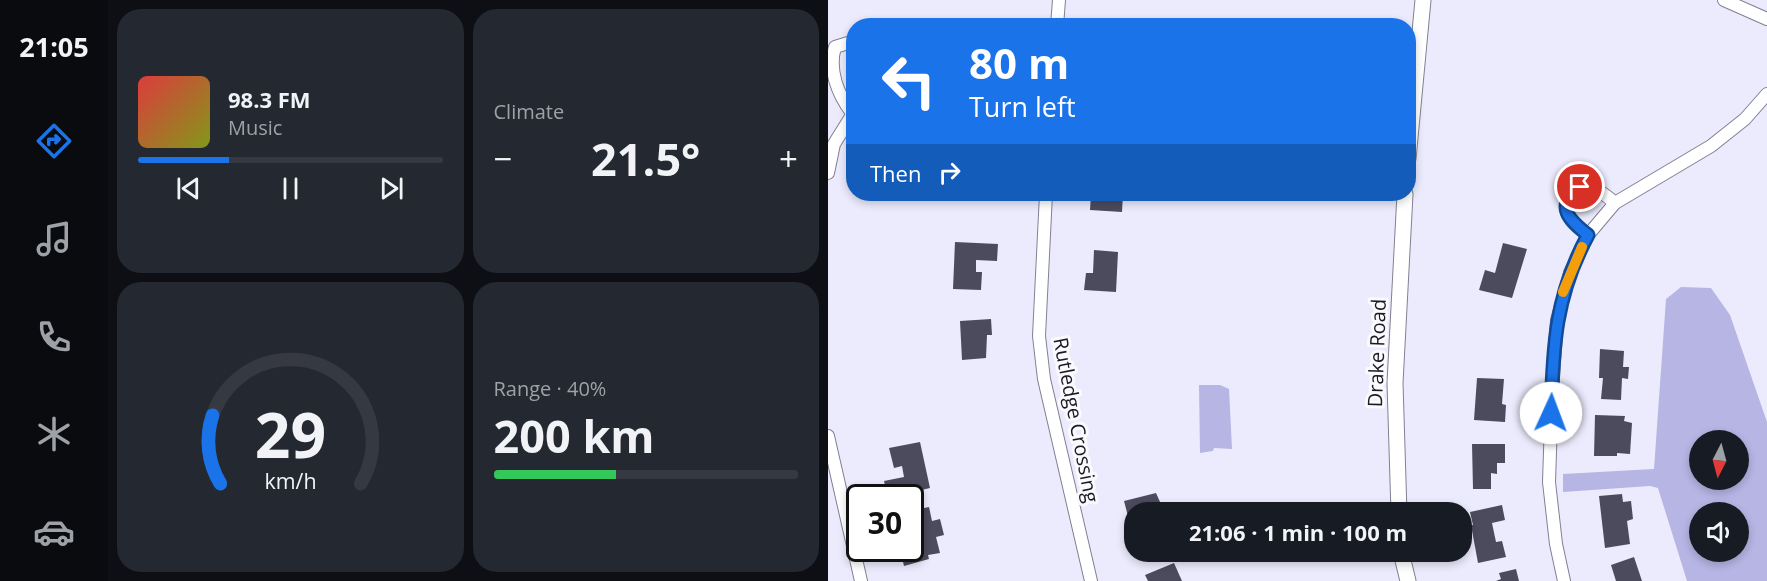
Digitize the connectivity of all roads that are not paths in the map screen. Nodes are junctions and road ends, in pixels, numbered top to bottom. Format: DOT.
graph roads {
  1 [pos="1059,0"];
  2 [pos="1423,0"];
  3 [pos="1724,0"];
  4 [pos="1058,18"];
  5 [pos="1767,19"];
  6 [pos="846,44"];
  7 [pos="1416,74"];
  8 [pos="1767,94"];
  9 [pos="846,102"];
  10 [pos="846,124"];
  11 [pos="828,173"];
  12 [pos="1046,201"];
  13 [pos="1405,201"];
  14 [pos="1615,203"];
  15 [pos="1588,235"];
  16 [pos="828,436"];
  17 [pos="1399,502"];
  18 [pos="1403,562"];
  19 [pos="861,581"];
  20 [pos="1091,581"];
  21 [pos="1408,581"];
  22 [pos="1564,581"];
  1 -- 4 [label="street"];
  2 -- 7 [label="street"];
  3 -- 5 [label="street"];
  6 -- 9 [label="street"];
  8 -- 14 [label="street"];
  10 -- 11 [label="street"];
  12 -- 20 [label="street, Rutledge Crossing"];
  13 -- 17 [label="street, Drake Road"];
  14 -- 15 [label="street"];
  14 -- 15 [label="street"];
  15 -- 22 [label="street"];
  16 -- 19 [label="street"];
  18 -- 21 [label="street"];
}
